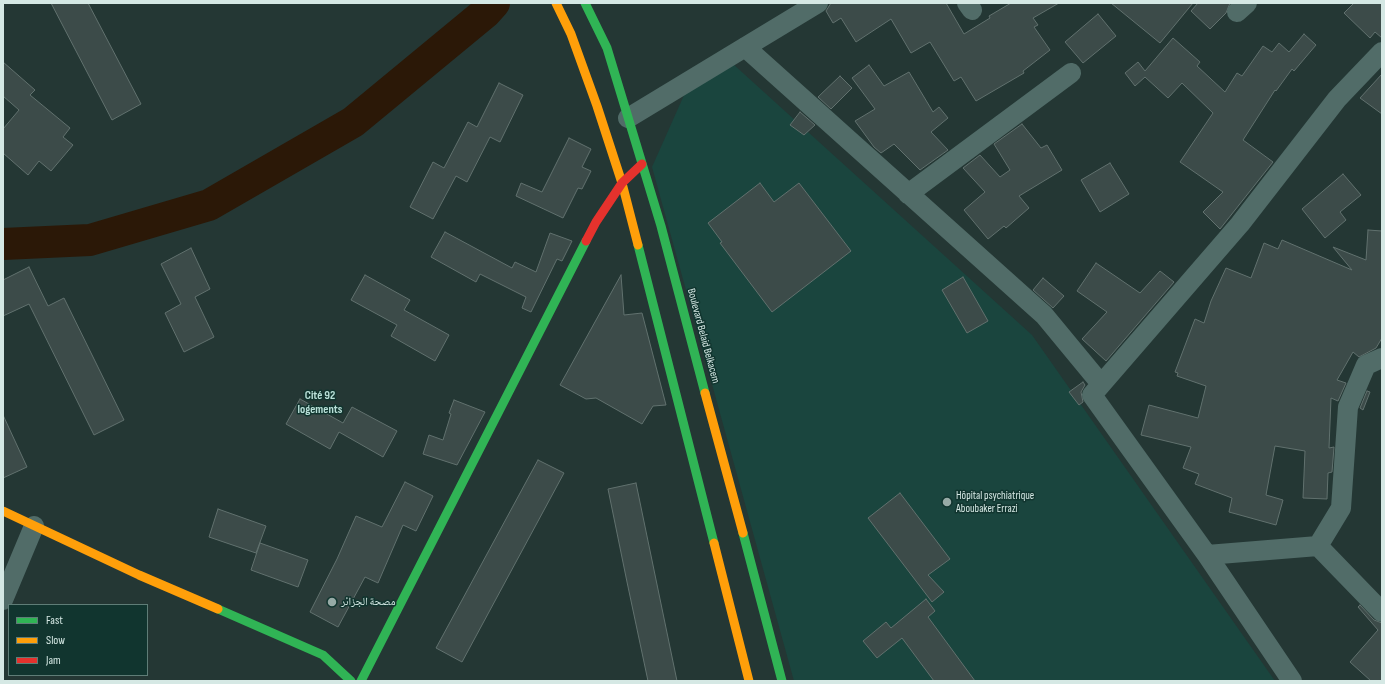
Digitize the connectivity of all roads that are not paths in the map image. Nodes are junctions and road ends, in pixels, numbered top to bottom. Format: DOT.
graph roads {
  1 [pos="556,3"];
  2 [pos="818,3"];
  3 [pos="591,6"];
  4 [pos="745,47"];
  5 [pos="1382,52"];
  6 [pos="1071,74"];
  7 [pos="628,118"];
  8 [pos="642,164"];
  9 [pos="622,183"];
  10 [pos="908,194"];
  11 [pos="1382,358"];
  12 [pos="1101,384"];
  13 [pos="3,511"];
  14 [pos="34,526"];
  15 [pos="1318,546"];
  16 [pos="1207,555"];
  17 [pos="3,600"];
  18 [pos="1382,612"];
  19 [pos="351,681"];
  20 [pos="361,681"];
  21 [pos="749,681"];
  22 [pos="782,681"];
  23 [pos="1292,681"];
  1 -- 9 [label="main road"];
  2 -- 4 [label="street"];
  3 -- 7 [label="main road, Boulevard Belaid Belkacem"];
  4 -- 7 [label="street"];
  4 -- 10 [label="street"];
  5 -- 12 [label="street"];
  6 -- 10 [label="street"];
  7 -- 8 [label="main road, Boulevard Belaid Belkacem"];
  8 -- 9 [label="main road"];
  8 -- 22 [label="main road, Boulevard Belaid Belkacem"];
  9 -- 20 [label="main road"];
  9 -- 21 [label="main road"];
  10 -- 12 [label="street"];
  11 -- 15 [label="street"];
  12 -- 16 [label="street"];
  13 -- 14 [label="main road"];
  14 -- 17 [label="street"];
  14 -- 19 [label="main road"];
  15 -- 16 [label="street"];
  15 -- 18 [label="street"];
  16 -- 23 [label="street"];
}
